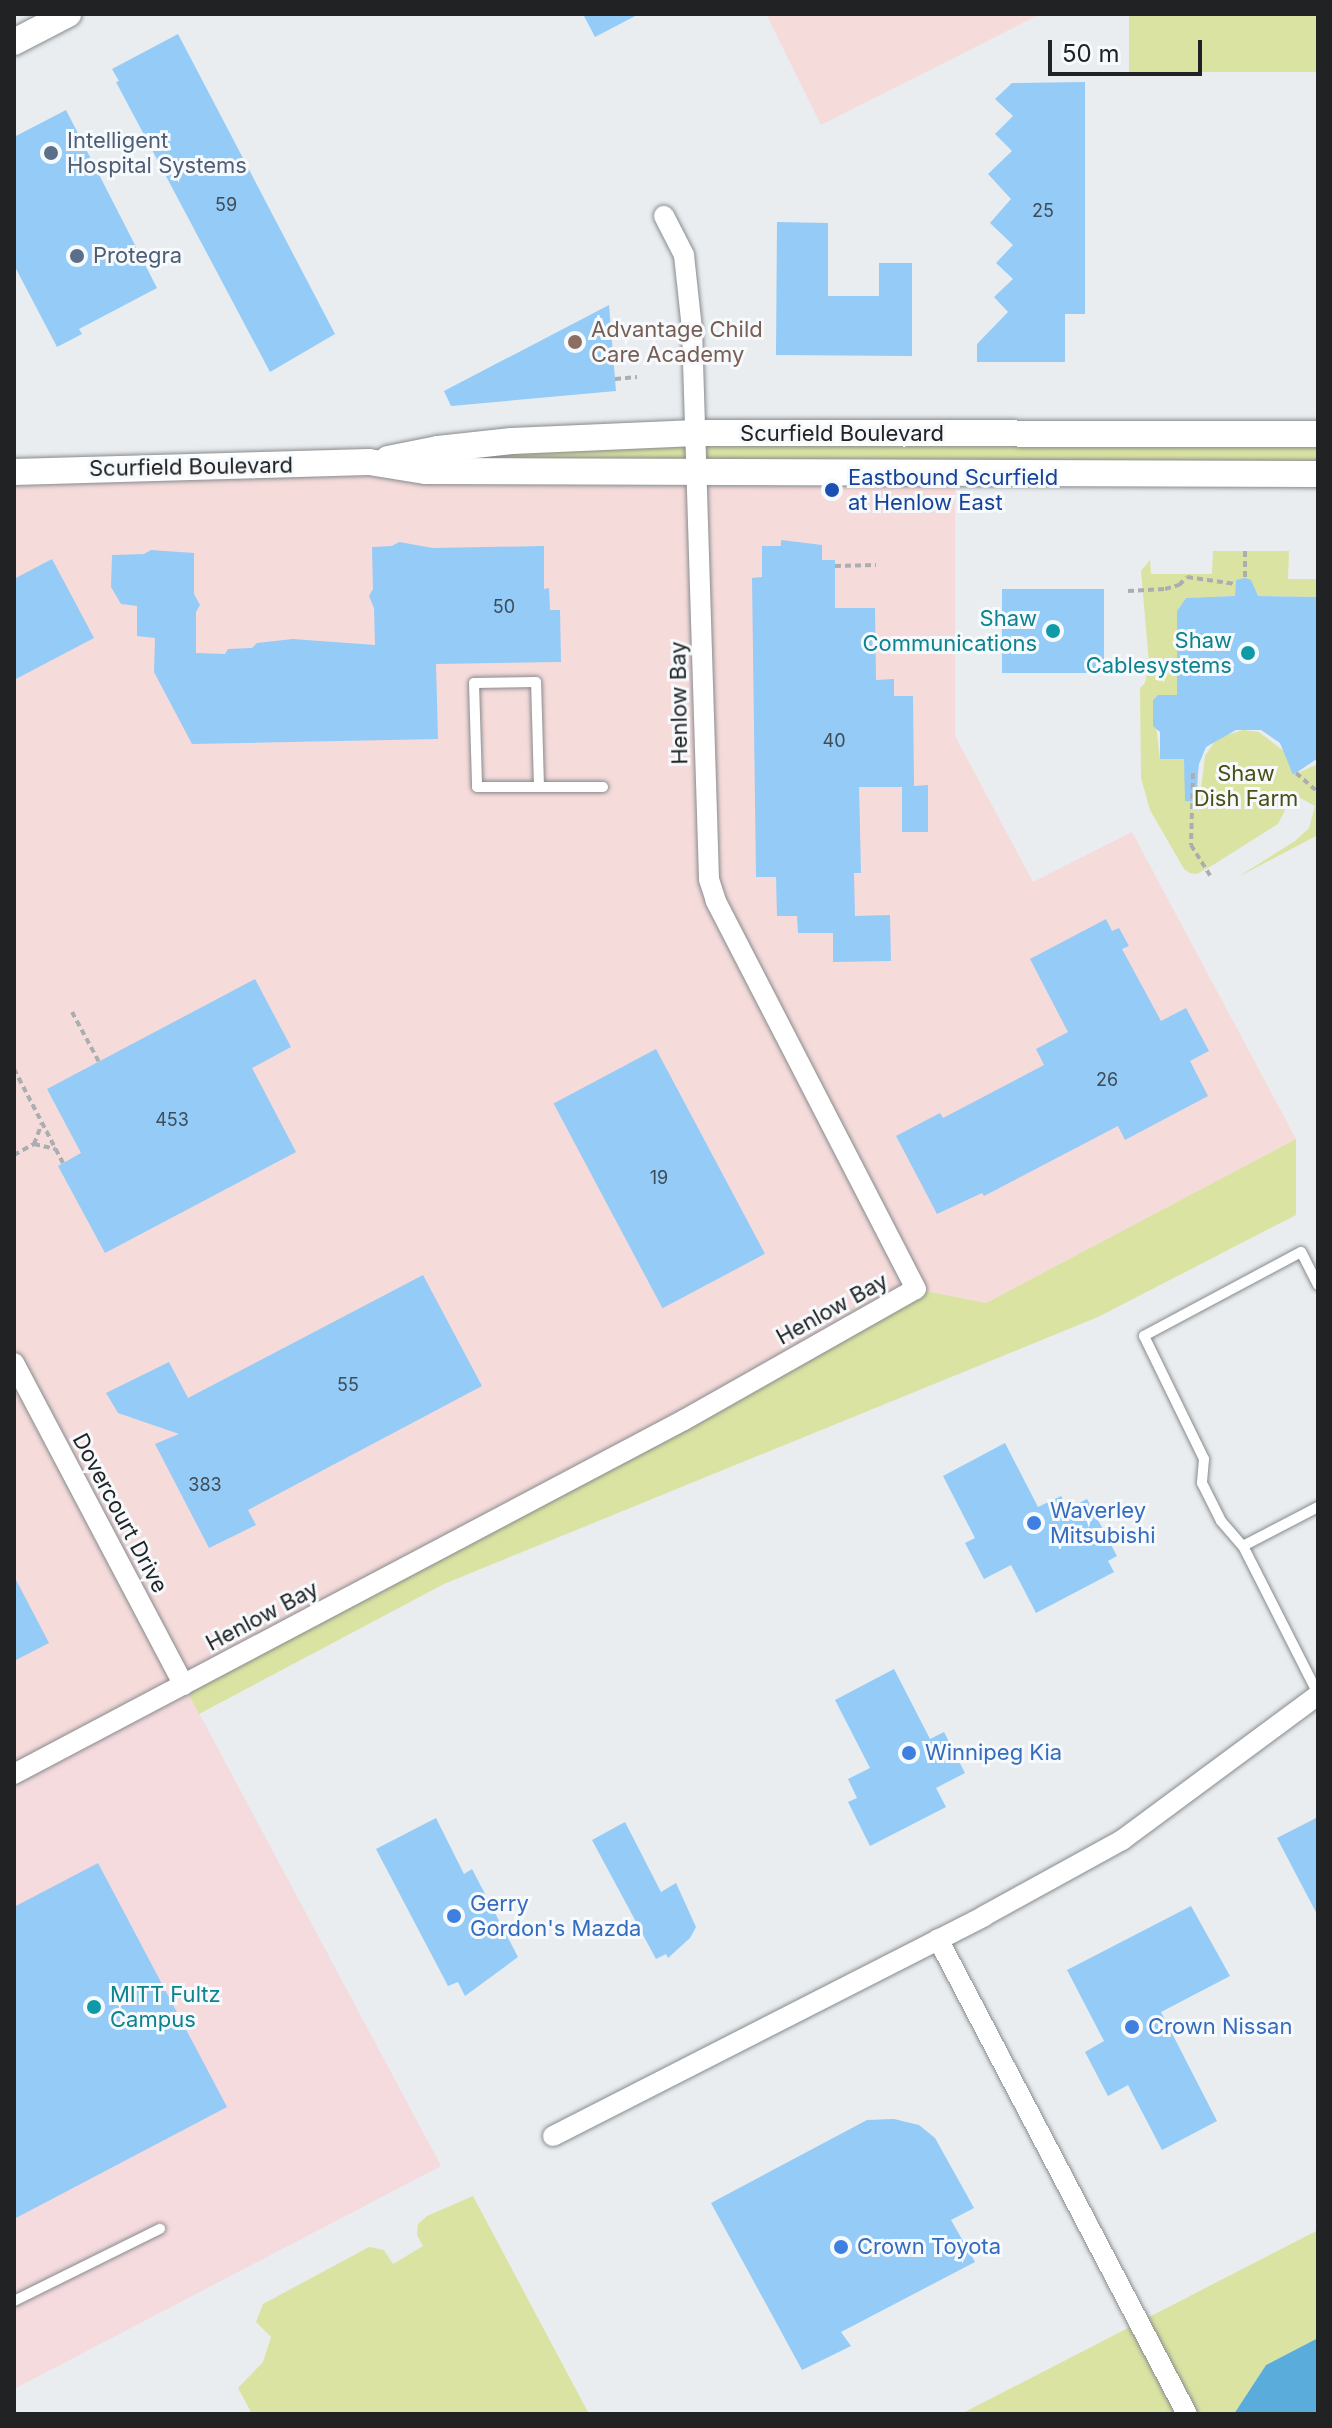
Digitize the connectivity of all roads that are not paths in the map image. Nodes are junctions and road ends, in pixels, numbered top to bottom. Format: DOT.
graph roads {
  1 [pos="68,14"];
  2 [pos="14,42"];
  3 [pos="664,216"];
  4 [pos="696,433"];
  5 [pos="1318,434"];
  6 [pos="369,462"];
  7 [pos="14,472"];
  8 [pos="696,473"];
  9 [pos="1318,474"];
  10 [pos="539,787"];
  11 [pos="603,787"];
  12 [pos="1318,1285"];
  13 [pos="14,1363"];
  14 [pos="1318,1507"];
  15 [pos="1243,1546"];
  16 [pos="184,1685"];
  17 [pos="1318,1694"];
  18 [pos="14,1774"];
  19 [pos="938,1939"];
  20 [pos="553,2136"];
  21 [pos="160,2229"];
  22 [pos="14,2301"];
  23 [pos="1187,2414"];
  1 -- 2 [label="street"];
  3 -- 4 [label="street, Henlow Bay"];
  4 -- 5 [label="street, Scurfield Boulevard"];
  4 -- 6 [label="street, Scurfield Boulevard"];
  4 -- 8 [label="street, Henlow Bay"];
  6 -- 7 [label="street, Scurfield Boulevard"];
  6 -- 8 [label="street, Scurfield Boulevard"];
  8 -- 9 [label="street, Scurfield Boulevard"];
  8 -- 16 [label="street, Henlow Bay"];
  10 -- 10 [label="lane"];
  10 -- 11 [label="lane"];
  12 -- 15 [label="lane"];
  13 -- 16 [label="street, Dovercourt Drive"];
  14 -- 15 [label="lane"];
  15 -- 17 [label="lane"];
  16 -- 18 [label="street, Henlow Bay"];
  17 -- 19 [label="street"];
  19 -- 20 [label="street"];
  19 -- 23 [label="street"];
  21 -- 22 [label="lane"];
}
